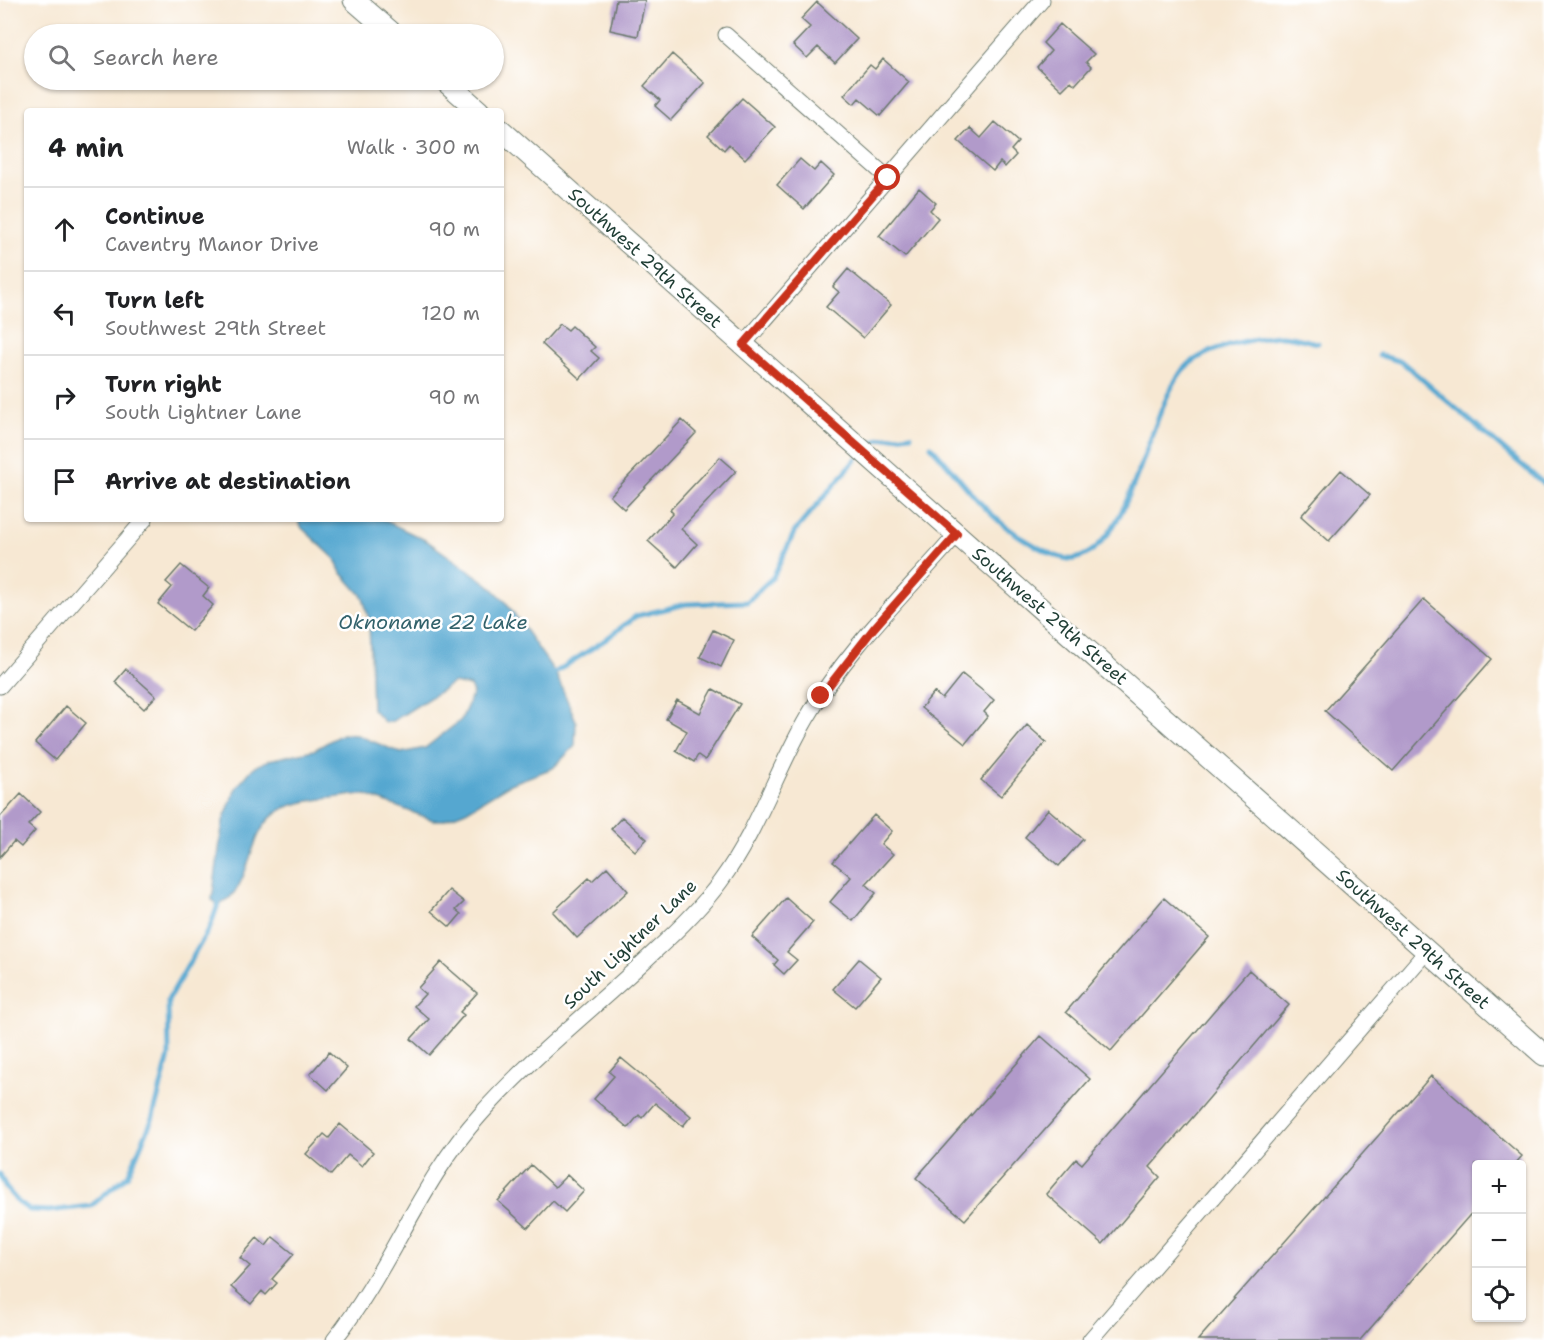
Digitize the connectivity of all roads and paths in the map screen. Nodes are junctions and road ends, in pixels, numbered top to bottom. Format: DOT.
graph roads {
  1 [pos="354,0"];
  2 [pos="1042,0"];
  3 [pos="382,24"];
  4 [pos="726,35"];
  5 [pos="455,90"];
  6 [pos="476,108"];
  7 [pos="504,133"];
  8 [pos="888,178"];
  9 [pos="743,345"];
  10 [pos="142,522"];
  11 [pos="957,534"];
  12 [pos="0,687"];
  13 [pos="1427,951"];
  14 [pos="1544,1055"];
  15 [pos="334,1340"];
  16 [pos="1090,1340"];
  1 -- 3 [label="street"];
  2 -- 8 [label="street"];
  4 -- 8 [label="street"];
  5 -- 6 [label="street"];
  7 -- 9 [label="street, Southwest 29th Street"];
  8 -- 9 [label="street"];
  9 -- 11 [label="street, Southwest 29th Street"];
  10 -- 12 [label="street"];
  11 -- 13 [label="street, Southwest 29th Street"];
  11 -- 15 [label="street, South Lightner Lane"];
  13 -- 14 [label="street, Southwest 29th Street"];
  13 -- 16 [label="street"];
}
